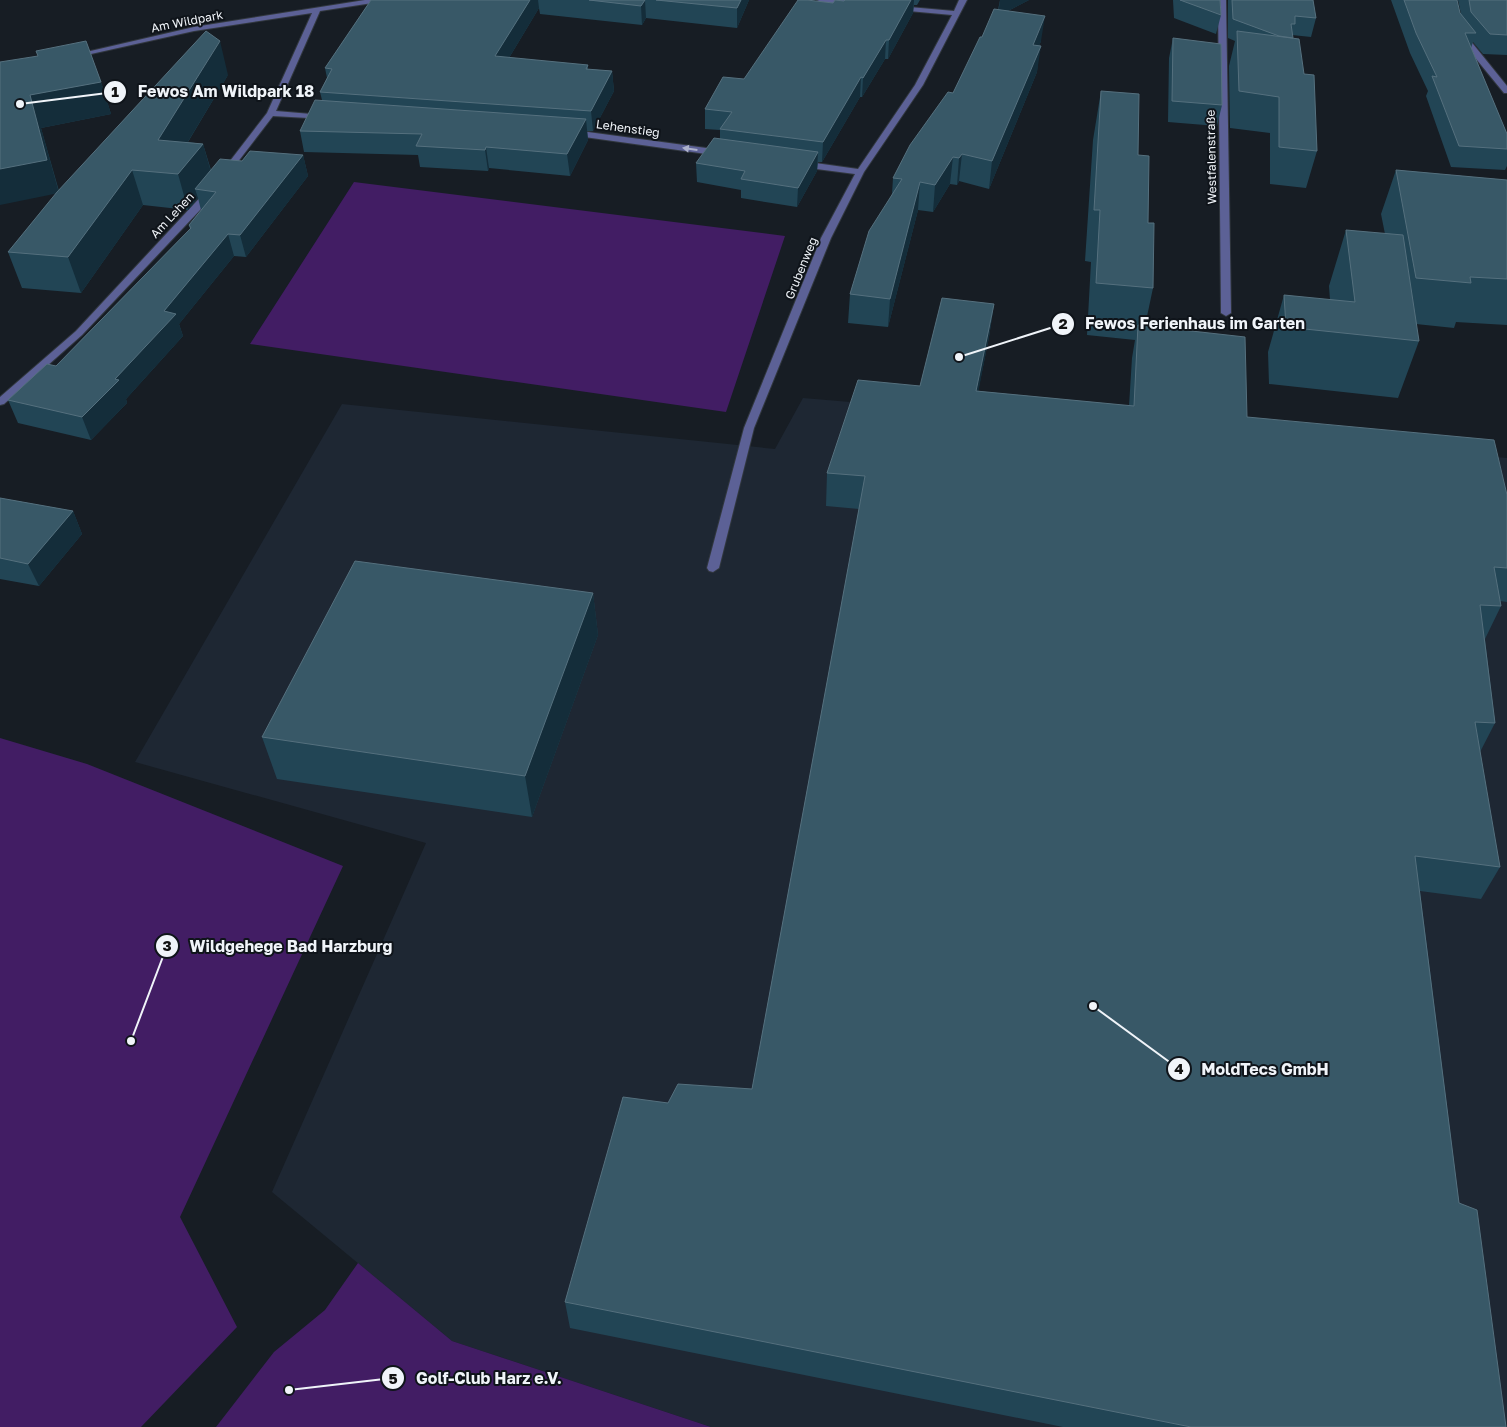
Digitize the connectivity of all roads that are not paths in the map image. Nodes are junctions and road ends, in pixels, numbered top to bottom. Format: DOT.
graph roads {
  1 [pos="379,0"];
  2 [pos="821,0"];
  3 [pos="963,0"];
  4 [pos="1222,0"];
  5 [pos="860,4"];
  6 [pos="888,7"];
  7 [pos="317,10"];
  8 [pos="956,13"];
  9 [pos="1458,24"];
  10 [pos="63,58"];
  11 [pos="1507,91"];
  12 [pos="271,113"];
  13 [pos="329,117"];
  14 [pos="563,132"];
  15 [pos="726,154"];
  16 [pos="793,163"];
  17 [pos="860,172"];
  18 [pos="1226,313"];
  19 [pos="0,402"];
  20 [pos="713,568"];
  1 -- 7 [label="street, Am Wildpark"];
  2 -- 5 [label="street"];
  3 -- 8 [label="street, Grubenweg"];
  4 -- 18 [label="street, Westfalenstraße"];
  6 -- 8 [label="street"];
  7 -- 10 [label="street, Am Wildpark"];
  7 -- 12 [label="street, Am Lehen"];
  8 -- 17 [label="street, Grubenweg"];
  9 -- 11 [label="street"];
  12 -- 13 [label="street"];
  12 -- 19 [label="street, Am Lehen"];
  15 -- 14 [label="street, Lehenstieg, one-way"];
  16 -- 17 [label="street"];
  17 -- 20 [label="street, Grubenweg"];
}
